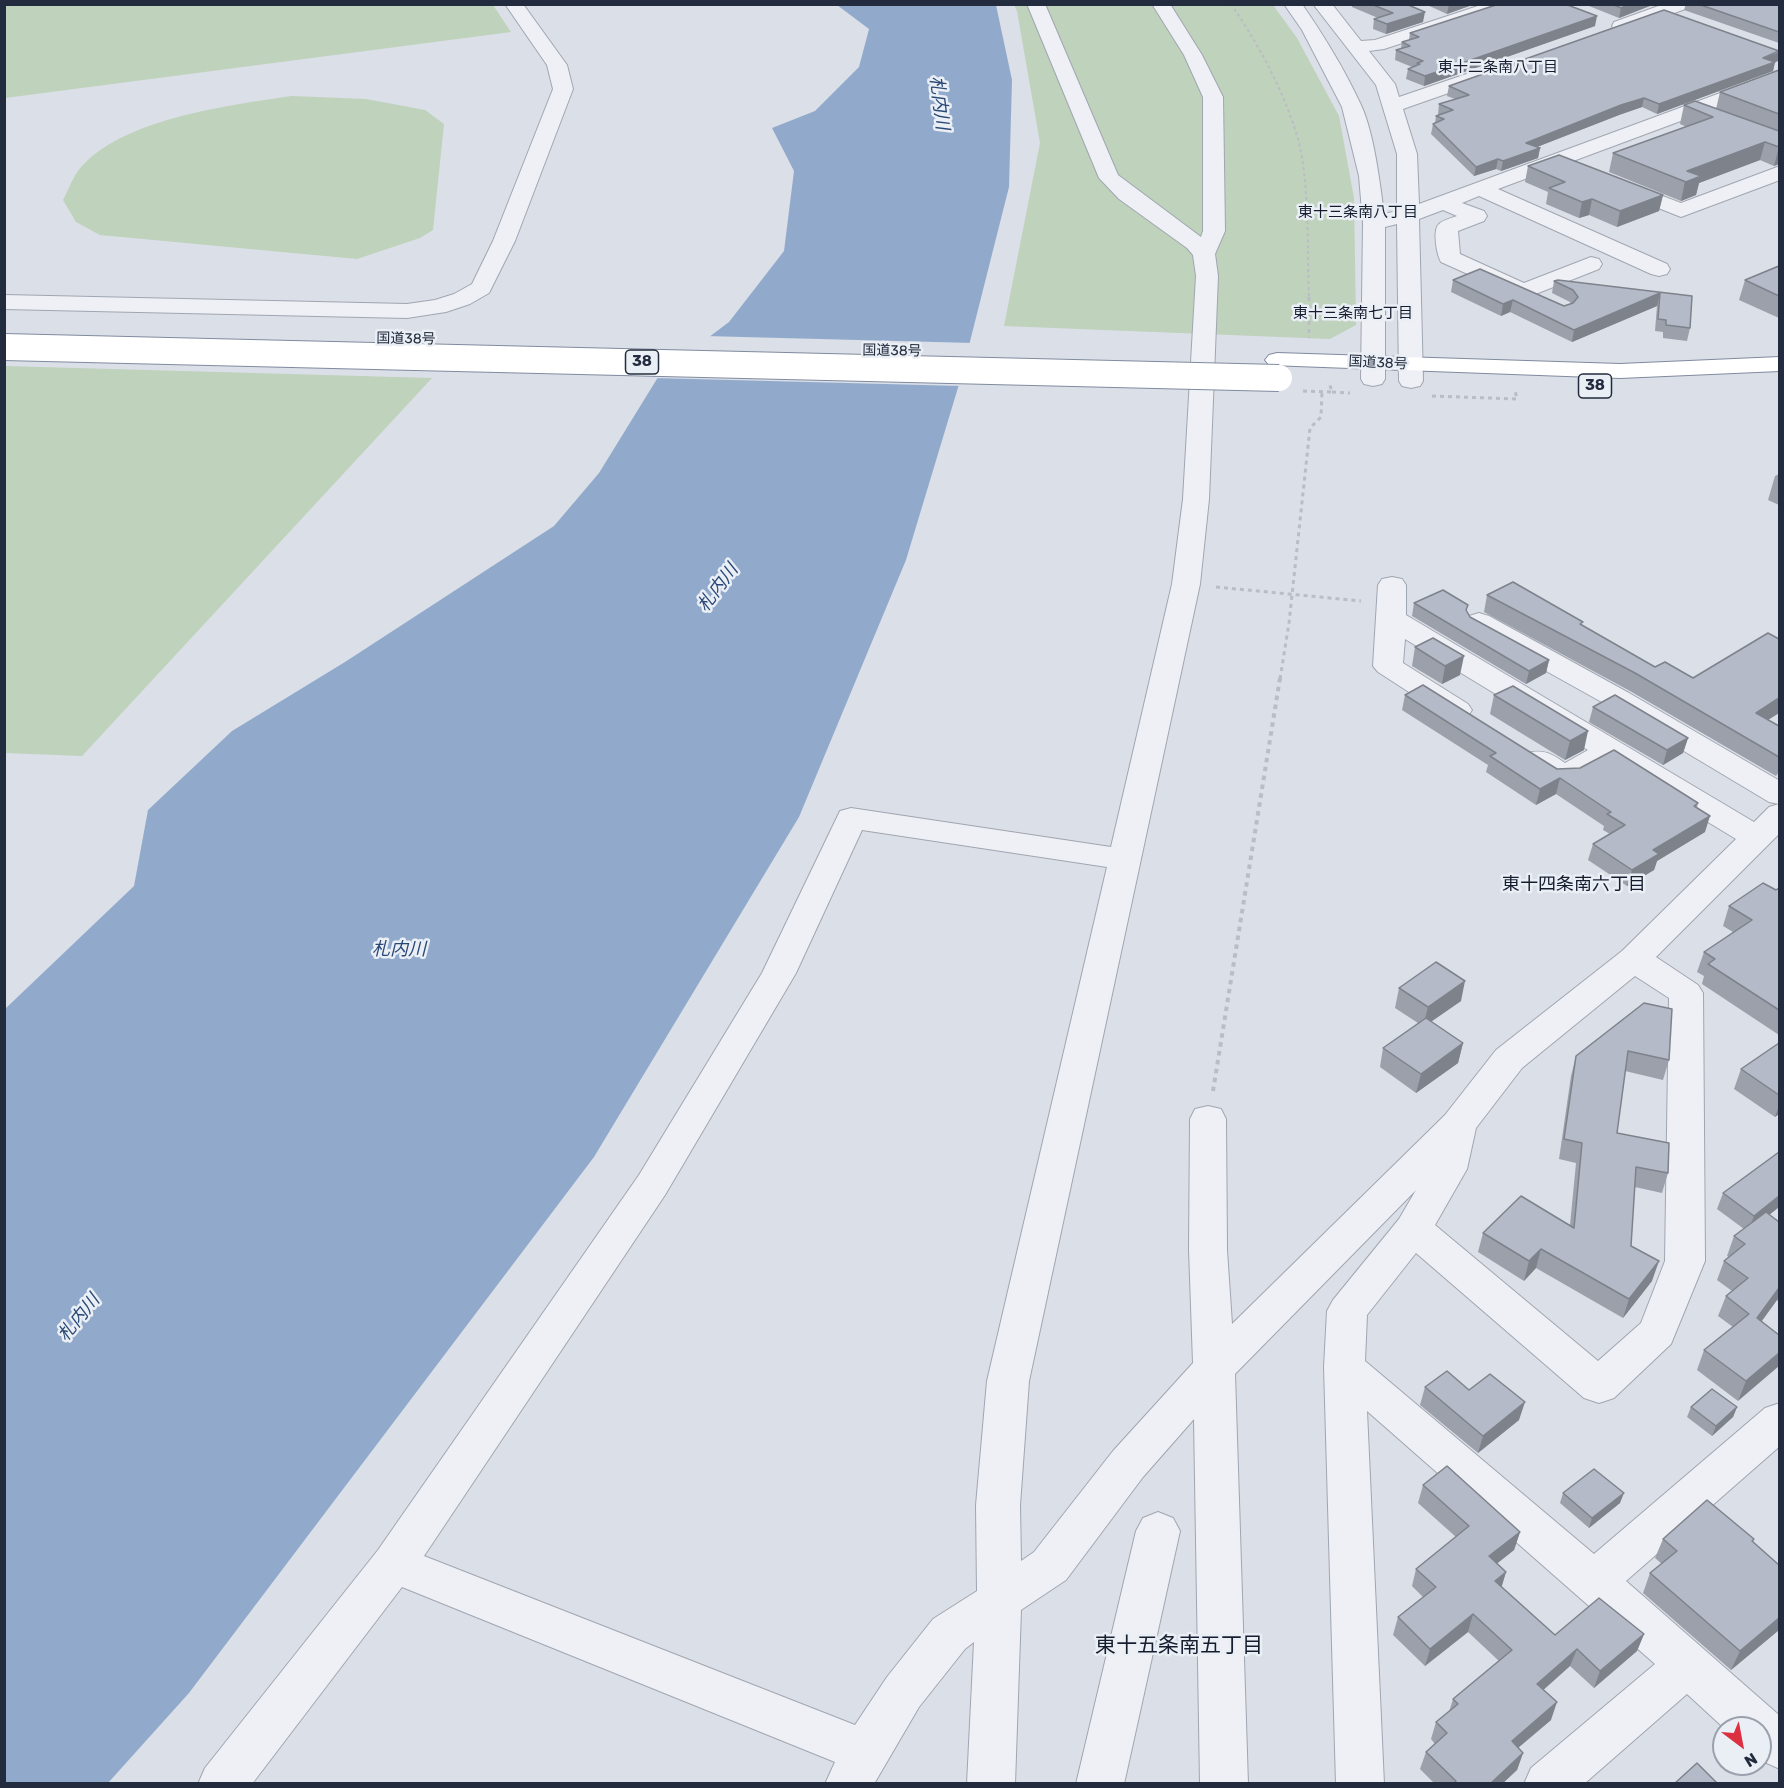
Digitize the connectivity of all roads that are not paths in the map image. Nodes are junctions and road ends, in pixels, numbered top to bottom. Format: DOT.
graph roads {
  1 [pos="514,4"];
  2 [pos="1036,4"];
  3 [pos="1161,4"];
  4 [pos="1293,4"];
  5 [pos="1322,4"];
  6 [pos="1504,4"];
  7 [pos="1682,4"];
  8 [pos="1662,11"];
  9 [pos="1420,12"];
  10 [pos="1694,22"];
  11 [pos="1448,23"];
  12 [pos="1612,26"];
  13 [pos="1355,47"];
  14 [pos="1511,64"];
  15 [pos="1779,77"];
  16 [pos="1392,106"];
  17 [pos="1691,110"];
  18 [pos="1719,121"];
  19 [pos="1558,160"];
  20 [pos="1779,172"];
  21 [pos="1480,189"];
  22 [pos="1444,203"];
  23 [pos="1410,215"];
  24 [pos="1374,223"];
  25 [pos="1204,254"];
  26 [pos="1590,264"];
  27 [pos="1659,269"];
  28 [pos="1523,292"];
  29 [pos="4,302"];
  30 [pos="1551,305"];
  31 [pos="4,330"];
  32 [pos="4,347"];
  33 [pos="1779,364"];
  34 [pos="1278,369"];
  35 [pos="1367,378"];
  36 [pos="1416,380"];
  37 [pos="1779,381"];
  38 [pos="1479,622"];
  39 [pos="1476,721"];
  40 [pos="1515,745"];
  41 [pos="1611,750"];
  42 [pos="1779,795"];
  43 [pos="1768,825"];
  44 [pos="1125,859"];
  45 [pos="1634,959"];
  46 [pos="1208,1119"];
  47 [pos="1458,1125"];
  48 [pos="1413,1229"];
  49 [pos="1344,1367"];
  50 [pos="1214,1368"];
  51 [pos="1779,1420"];
  52 [pos="1158,1531"];
  53 [pos="394,1564"];
  54 [pos="1594,1581"];
  55 [pos="999,1602"];
  56 [pos="1688,1665"];
  57 [pos="1745,1716"];
  58 [pos="857,1767"];
  59 [pos="222,1784"];
  60 [pos="990,1784"];
  61 [pos="1100,1784"];
  62 [pos="1224,1784"];
  63 [pos="1360,1784"];
  64 [pos="1548,1784"];
  1 -- 29 [label="street"];
  2 -- 25 [label="street"];
  3 -- 25 [label="street"];
  4 -- 24 [label="street"];
  5 -- 13 [label="street"];
  6 -- 11 [label="street"];
  7 -- 8 [label="street"];
  8 -- 10 [label="street"];
  8 -- 12 [label="street"];
  9 -- 11 [label="street"];
  11 -- 13 [label="street"];
  13 -- 16 [label="street"];
  14 -- 16 [label="street"];
  15 -- 17 [label="street"];
  16 -- 23 [label="street"];
  17 -- 18 [label="street"];
  17 -- 19 [label="street"];
  19 -- 20 [label="street"];
  19 -- 21 [label="street"];
  21 -- 22 [label="street"];
  21 -- 27 [label="street"];
  22 -- 23 [label="street"];
  22 -- 28 [label="street"];
  23 -- 24 [label="street"];
  23 -- 36 [label="street"];
  24 -- 35 [label="street"];
  25 -- 44 [label="street"];
  26 -- 28 [label="street"];
  28 -- 30 [label="street"];
  31 -- 34 [label="highway, 国道38号 / 38"];
  32 -- 34 [label="highway, 国道38号 / 38, bridge"];
  33 -- 36 [label="highway, 国道38号 / 38"];
  34 -- 35 [label="highway, 国道38号 / 38"];
  34 -- 35 [label="highway, 国道38号 / 38"];
  35 -- 36 [label="highway, 国道38号 / 38"];
  36 -- 37 [label="highway, 国道38号 / 38"];
  38 -- 42 [label="street"];
  39 -- 41 [label="street"];
  40 -- 41 [label="street"];
  41 -- 43 [label="street"];
  43 -- 45 [label="street"];
  44 -- 53 [label="street"];
  44 -- 55 [label="street"];
  45 -- 47 [label="street"];
  45 -- 48 [label="street"];
  46 -- 50 [label="street"];
  47 -- 48 [label="street"];
  47 -- 50 [label="street"];
  48 -- 49 [label="street"];
  49 -- 54 [label="street"];
  49 -- 63 [label="street"];
  50 -- 55 [label="street"];
  50 -- 62 [label="street"];
  51 -- 54 [label="street"];
  52 -- 61 [label="street"];
  53 -- 58 [label="street"];
  53 -- 59 [label="street"];
  54 -- 56 [label="street"];
  55 -- 58 [label="street"];
  55 -- 60 [label="street"];
  56 -- 57 [label="street"];
  56 -- 64 [label="street"];
}
